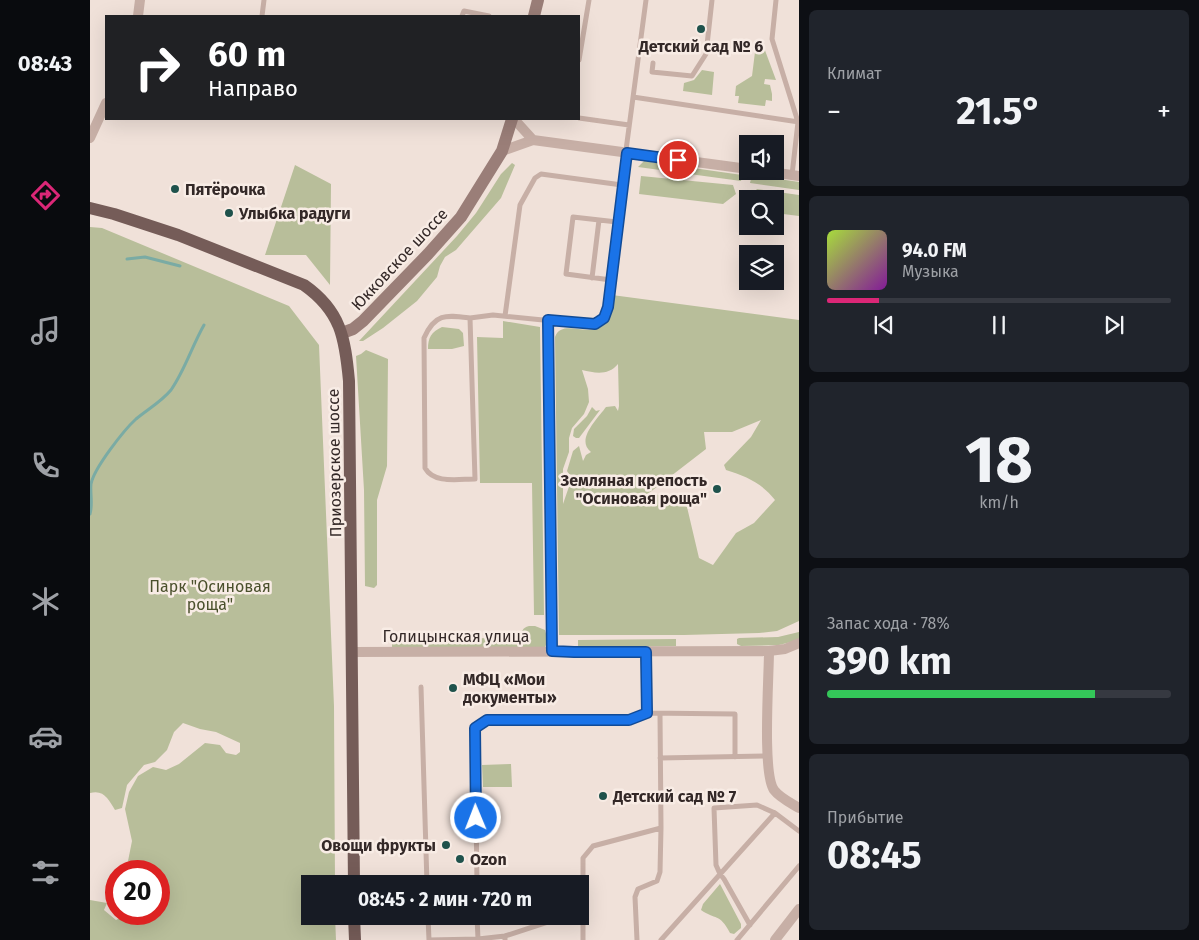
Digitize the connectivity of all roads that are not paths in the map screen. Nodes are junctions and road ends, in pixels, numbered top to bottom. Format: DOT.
graph roads {
  1 [pos="140,0"];
  2 [pos="264,0"];
  3 [pos="538,0"];
  4 [pos="589,0"];
  5 [pos="646,0"];
  6 [pos="712,0"];
  7 [pos="776,0"];
  8 [pos="138,15"];
  9 [pos="262,15"];
  10 [pos="462,15"];
  11 [pos="484,15"];
  12 [pos="534,15"];
  13 [pos="580,54"];
  14 [pos="653,62"];
  15 [pos="633,97"];
  16 [pos="105,104"];
  17 [pos="580,118"];
  18 [pos="513,120"];
  19 [pos="514,120"];
  20 [pos="799,122"];
  21 [pos="629,125"];
  22 [pos="90,138"];
  23 [pos="533,140"];
  24 [pos="502,151"];
  25 [pos="627,153"];
  26 [pos="739,168"];
  27 [pos="796,176"];
  28 [pos="622,185"];
  29 [pos="90,208"];
  30 [pos="600,220"];
  31 [pos="617,222"];
  32 [pos="592,278"];
  33 [pos="611,280"];
  34 [pos="505,316"];
  35 [pos="470,318"];
  36 [pos="548,320"];
  37 [pos="342,333"];
  38 [pos="799,643"];
  39 [pos="552,651"];
  40 [pos="769,651"];
  41 [pos="353,652"];
  42 [pos="646,652"];
  43 [pos="421,687"];
  44 [pos="647,713"];
  45 [pos="660,714"];
  46 [pos="767,756"];
  47 [pos="735,757"];
  48 [pos="660,758"];
  49 [pos="799,808"];
  50 [pos="775,813"];
  51 [pos="661,828"];
  52 [pos="799,831"];
  53 [pos="799,866"];
  54 [pos="720,874"];
  55 [pos="354,875"];
  56 [pos="427,875"];
  57 [pos="477,875"];
  58 [pos="582,875"];
  59 [pos="799,909"];
  60 [pos="354,925"];
  61 [pos="428,925"];
  62 [pos="477,925"];
  63 [pos="541,925"];
  64 [pos="582,925"];
  65 [pos="750,925"];
  66 [pos="505,938"];
  67 [pos="478,939"];
  68 [pos="354,940"];
  69 [pos="429,940"];
  70 [pos="583,940"];
  71 [pos="637,940"];
  72 [pos="661,940"];
  73 [pos="737,940"];
  74 [pos="775,940"];
  1 -- 8 [label="street"];
  2 -- 9 [label="lane"];
  3 -- 12 [label="main road"];
  4 -- 13 [label="lane"];
  5 -- 15 [label="lane"];
  6 -- 14 [label="lane"];
  7 -- 20 [label="lane"];
  10 -- 11 [label="lane"];
  15 -- 20 [label="lane"];
  15 -- 21 [label="lane"];
  16 -- 22 [label="street"];
  17 -- 21 [label="lane"];
  18 -- 24 [label="main road, Юкковское шоссе"];
  19 -- 23 [label="street"];
  20 -- 27 [label="lane"];
  21 -- 25 [label="lane"];
  23 -- 24 [label="street"];
  23 -- 25 [label="street"];
  24 -- 37 [label="main road, Юкковское шоссе"];
  25 -- 26 [label="street"];
  25 -- 28 [label="lane"];
  28 -- 31 [label="lane"];
  28 -- 34 [label="lane"];
  29 -- 37 [label="main road, Приозерское шоссе"];
  30 -- 31 [label="lane"];
  30 -- 32 [label="lane"];
  30 -- 32 [label="lane"];
  31 -- 33 [label="lane"];
  32 -- 33 [label="lane"];
  33 -- 36 [label="lane"];
  34 -- 35 [label="lane"];
  34 -- 36 [label="lane"];
  35 -- 35 [label="lane"];
  36 -- 39 [label="lane"];
  37 -- 41 [label="main road, Приозерское шоссе"];
  38 -- 40 [label="street, Голицынская улица"];
  39 -- 41 [label="street, Голицынская улица"];
  39 -- 42 [label="street, Голицынская улица"];
  40 -- 42 [label="street, Голицынская улица"];
  40 -- 46 [label="street"];
  41 -- 55 [label="main road, Приозерское шоссе"];
  42 -- 44 [label="lane"];
  43 -- 56 [label="lane"];
  44 -- 45 [label="lane"];
  44 -- 57 [label="lane"];
  45 -- 47 [label="lane"];
  45 -- 48 [label="lane"];
  46 -- 47 [label="lane"];
  46 -- 49 [label="street"];
  47 -- 48 [label="lane"];
  48 -- 51 [label="lane"];
  50 -- 52 [label="lane"];
  50 -- 54 [label="lane"];
  50 -- 54 [label="lane"];
  51 -- 58 [label="lane"];
  51 -- 71 [label="lane"];
  53 -- 65 [label="lane"];
  54 -- 65 [label="lane"];
  54 -- 72 [label="lane"];
  59 -- 74 [label="street"];
  60 -- 68 [label="main road"];
  61 -- 69 [label="lane"];
  62 -- 67 [label="lane"];
  63 -- 66 [label="lane"];
  64 -- 70 [label="lane"];
  65 -- 73 [label="lane"];
  66 -- 67 [label="lane"];
  67 -- 69 [label="lane"];
}
